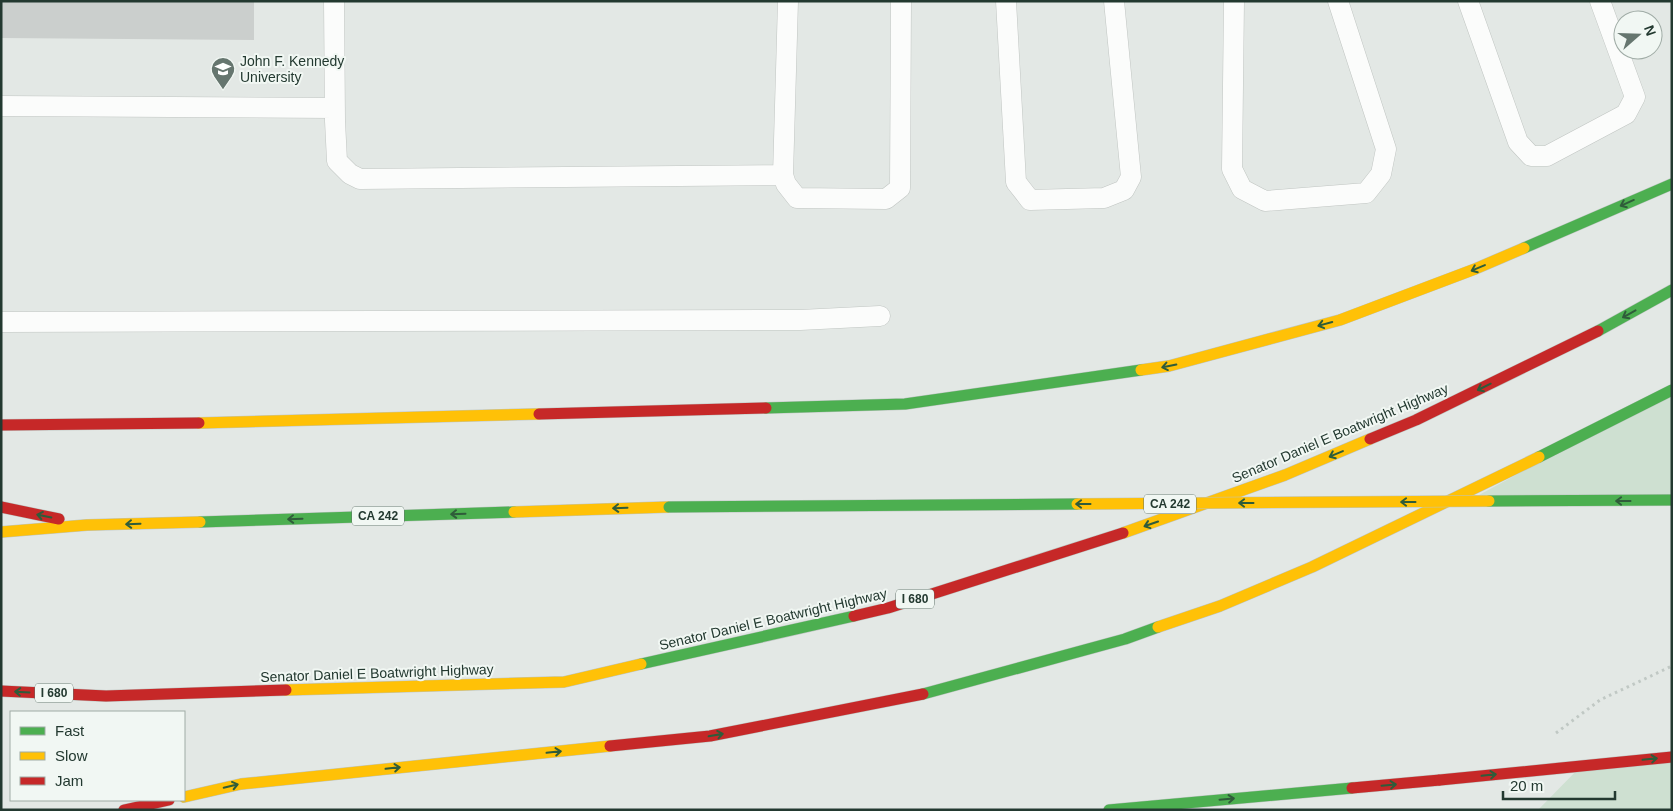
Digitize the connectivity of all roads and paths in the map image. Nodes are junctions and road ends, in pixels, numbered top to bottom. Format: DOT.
graph roads {
  1 [pos="334,1"];
  2 [pos="788,1"];
  3 [pos="901,1"];
  4 [pos="1006,1"];
  5 [pos="1114,1"];
  6 [pos="1234,1"];
  7 [pos="1338,1"];
  8 [pos="1468,1"];
  9 [pos="1600,1"];
  10 [pos="1,106"];
  11 [pos="335,108"];
  12 [pos="783,176"];
  13 [pos="1672,184"];
  14 [pos="1672,290"];
  15 [pos="880,316"];
  16 [pos="1,322"];
  17 [pos="1672,390"];
  18 [pos="1,425"];
  19 [pos="1672,500"];
  20 [pos="1,507"];
  21 [pos="88,525"];
  22 [pos="1,532"];
  23 [pos="1,691"];
  24 [pos="1672,757"];
  25 [pos="185,796"];
  26 [pos="164,801"];
  27 [pos="124,810"];
  28 [pos="1109,810"];
  1 -- 11 [label="lane"];
  2 -- 12 [label="lane"];
  3 -- 12 [label="lane"];
  4 -- 5 [label="lane"];
  6 -- 7 [label="lane"];
  8 -- 9 [label="lane"];
  10 -- 11 [label="lane"];
  11 -- 12 [label="lane"];
  13 -- 18 [label="highway, one-way"];
  14 -- 23 [label="highway, Senator Daniel E Boatwright Highway / I 680, one-way"];
  15 -- 16 [label="lane"];
  25 -- 17 [label="highway, one-way"];
  19 -- 21 [label="highway, CA 242, one-way, bridge"];
  21 -- 20 [label="highway, one-way"];
  21 -- 22 [label="highway, CA 242"];
  28 -- 24 [label="highway, one-way, bridge"];
  26 -- 27 [label="highway"];
}
